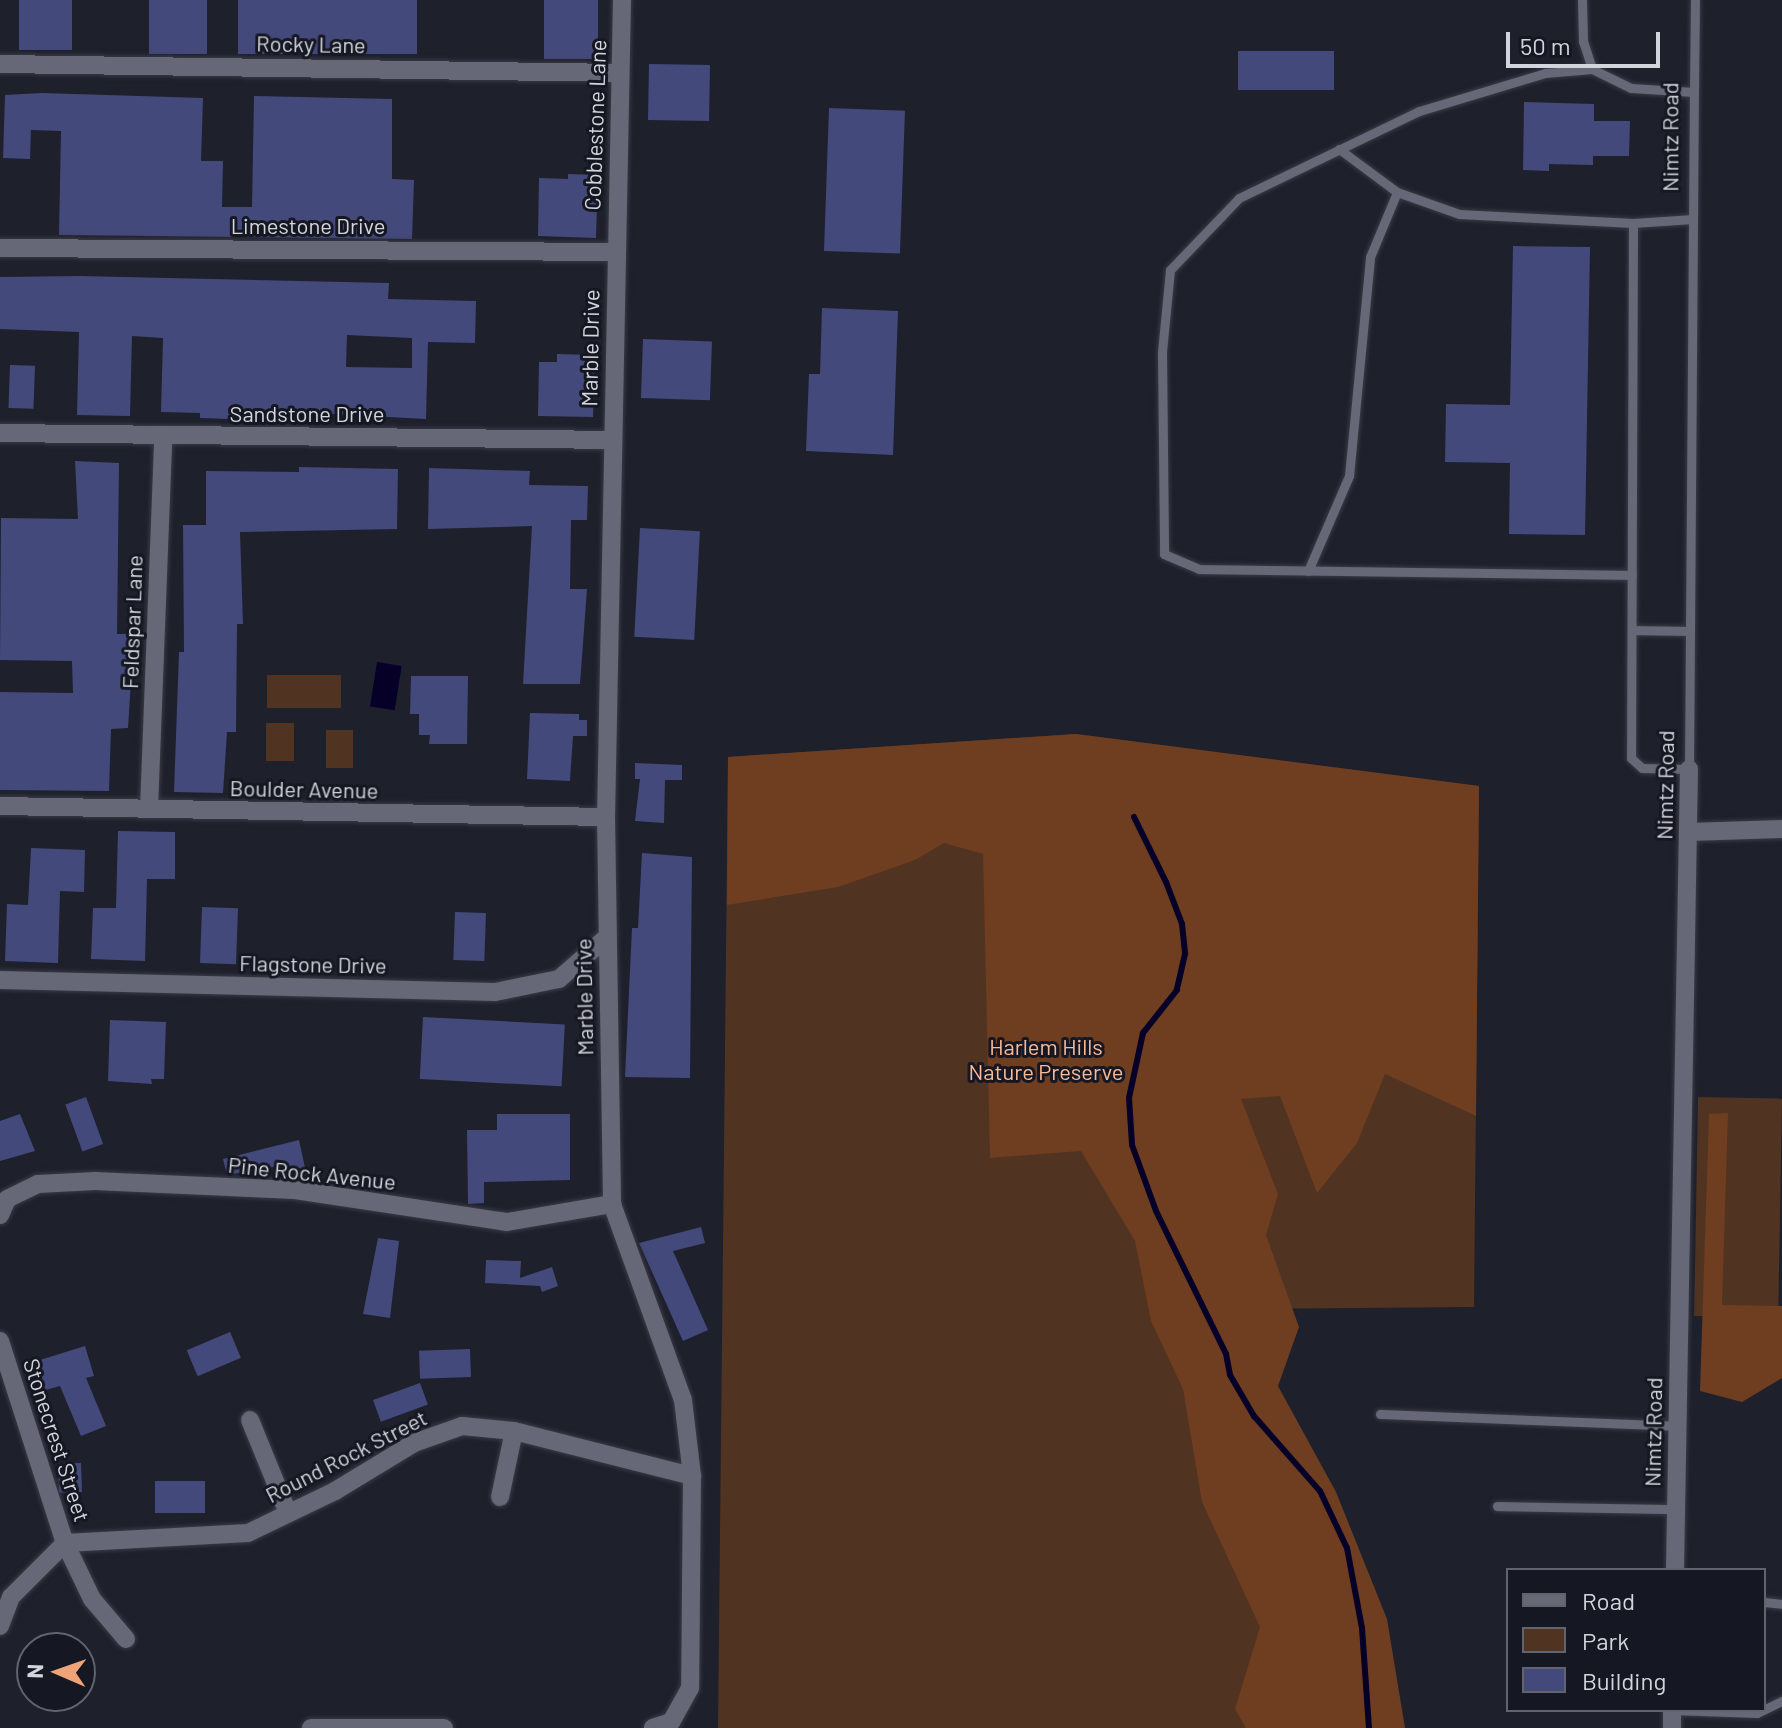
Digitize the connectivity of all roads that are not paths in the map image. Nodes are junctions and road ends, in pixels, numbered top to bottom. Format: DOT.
graph roads {
  1 [pos="622,0"];
  2 [pos="1582,0"];
  3 [pos="1695,0"];
  4 [pos="0,64"];
  5 [pos="1592,69"];
  6 [pos="620,73"];
  7 [pos="1694,92"];
  8 [pos="1339,149"];
  9 [pos="1397,192"];
  10 [pos="1693,219"];
  11 [pos="1633,223"];
  12 [pos="0,248"];
  13 [pos="615,252"];
  14 [pos="0,433"];
  15 [pos="163,437"];
  16 [pos="613,440"];
  17 [pos="1308,571"];
  18 [pos="1632,575"];
  19 [pos="1632,630"];
  20 [pos="1690,631"];
  21 [pos="1689,769"];
  22 [pos="0,806"];
  23 [pos="149,809"];
  24 [pos="606,817"];
  25 [pos="1782,829"];
  26 [pos="1689,832"];
  27 [pos="607,937"];
  28 [pos="0,980"];
  29 [pos="612,1204"];
  30 [pos="4,1207"];
  31 [pos="0,1341"];
  32 [pos="1380,1414"];
  33 [pos="250,1420"];
  34 [pos="1677,1426"];
  35 [pos="514,1431"];
  36 [pos="692,1476"];
  37 [pos="500,1497"];
  38 [pos="1497,1506"];
  39 [pos="1676,1509"];
  40 [pos="288,1513"];
  41 [pos="65,1543"];
  42 [pos="1675,1568"];
  43 [pos="0,1626"];
  44 [pos="126,1639"];
  45 [pos="1729,1712"];
  46 [pos="1759,1712"];
  47 [pos="662,1725"];
  48 [pos="311,1728"];
  49 [pos="444,1728"];
  1 -- 6 [label="street, Cobblestone Lane"];
  2 -- 5 [label="lane"];
  3 -- 7 [label="lane, Nimtz Road"];
  4 -- 6 [label="street, Rocky Lane"];
  5 -- 7 [label="lane"];
  5 -- 8 [label="lane"];
  6 -- 13 [label="street, Cobblestone Lane"];
  7 -- 10 [label="lane, Nimtz Road"];
  8 -- 9 [label="lane"];
  8 -- 17 [label="lane"];
  9 -- 11 [label="lane"];
  9 -- 17 [label="lane"];
  10 -- 11 [label="lane"];
  10 -- 20 [label="lane, Nimtz Road"];
  11 -- 18 [label="lane"];
  12 -- 13 [label="street, Limestone Drive"];
  13 -- 16 [label="street, Marble Drive"];
  14 -- 15 [label="street, Sandstone Drive"];
  15 -- 16 [label="street, Sandstone Drive"];
  15 -- 23 [label="street, Feldspar Lane"];
  16 -- 24 [label="street, Marble Drive"];
  17 -- 18 [label="lane"];
  18 -- 19 [label="lane"];
  19 -- 20 [label="lane"];
  19 -- 21 [label="lane"];
  20 -- 21 [label="lane, Nimtz Road"];
  21 -- 26 [label="street, Nimtz Road"];
  22 -- 23 [label="street, Boulder Avenue"];
  23 -- 24 [label="street, Boulder Avenue"];
  24 -- 27 [label="street, Marble Drive"];
  25 -- 26 [label="street"];
  26 -- 34 [label="street, Nimtz Road"];
  27 -- 28 [label="street, Flagstone Drive"];
  27 -- 29 [label="street, Marble Drive"];
  29 -- 30 [label="street, Pine Rock Avenue"];
  29 -- 36 [label="street, Marble Drive"];
  31 -- 41 [label="street, Stonecrest Street"];
  32 -- 34 [label="lane"];
  33 -- 40 [label="street"];
  34 -- 39 [label="street, Nimtz Road"];
  35 -- 36 [label="street, Round Rock Street"];
  35 -- 37 [label="street"];
  35 -- 40 [label="street, Round Rock Street"];
  36 -- 47 [label="street, Marble Drive"];
  38 -- 39 [label="lane"];
  39 -- 42 [label="street, Nimtz Road"];
  40 -- 41 [label="street, Round Rock Street"];
  41 -- 43 [label="street, Stonecrest Street"];
  41 -- 44 [label="street"];
  45 -- 46 [label="lane"];
  48 -- 49 [label="street"];
}
